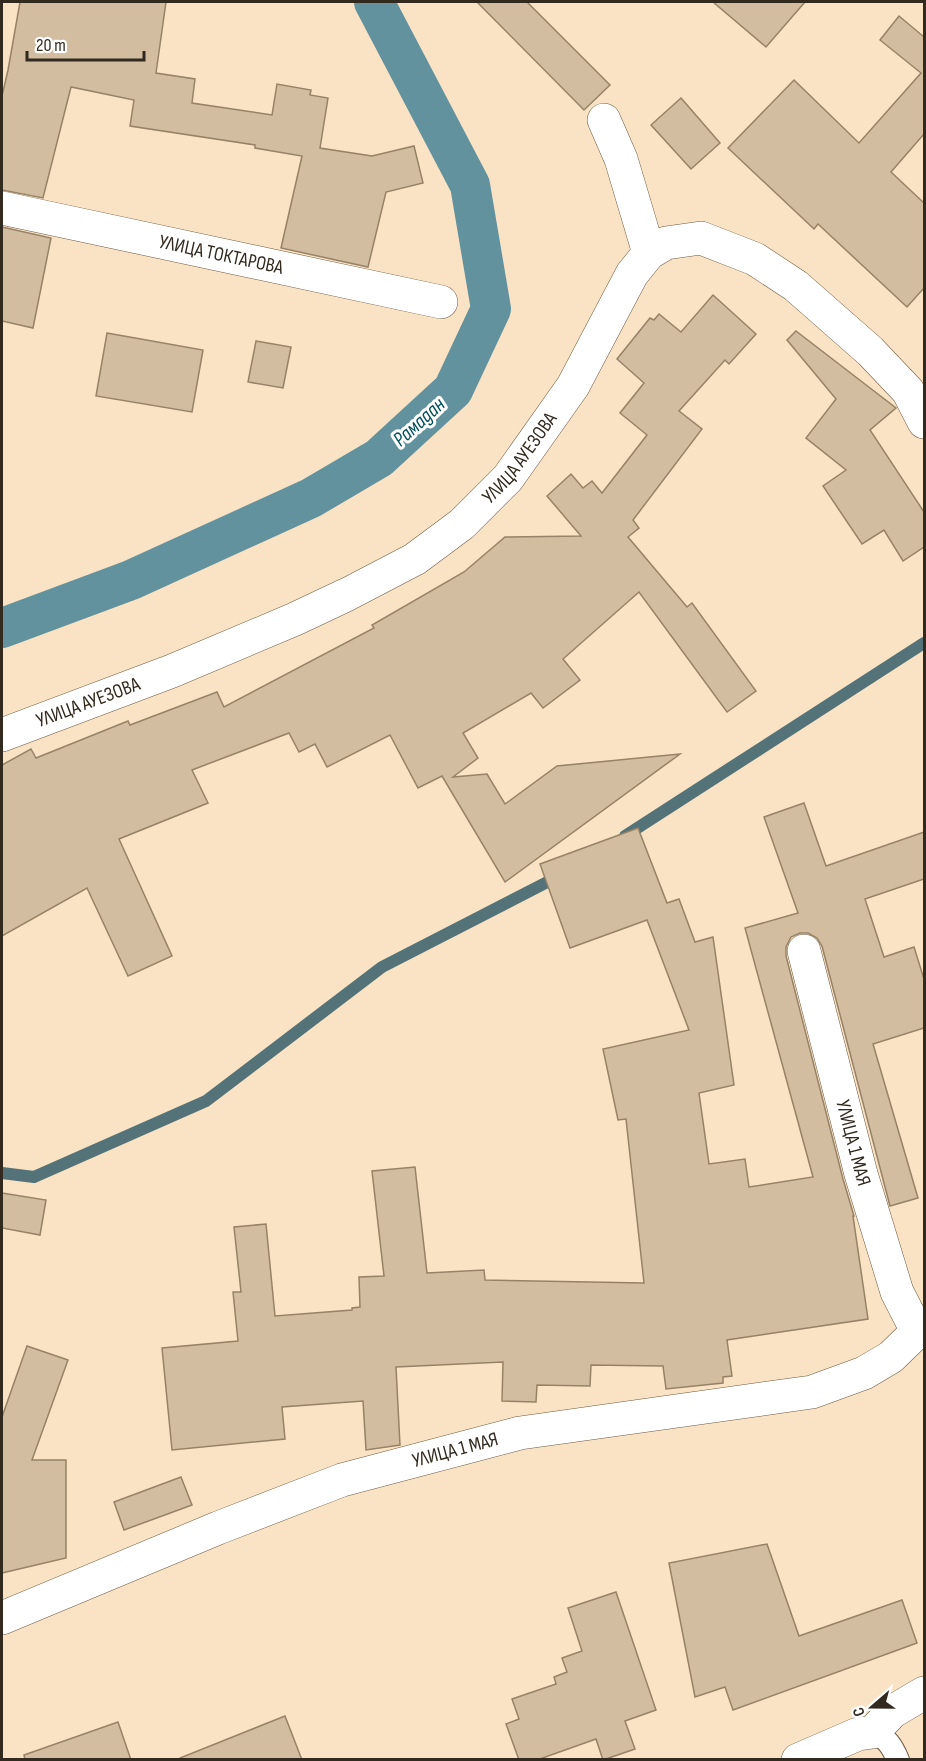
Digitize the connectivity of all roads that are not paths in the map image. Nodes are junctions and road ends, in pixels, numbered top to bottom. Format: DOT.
graph roads {
  1 [pos="604,120"];
  2 [pos="2,208"];
  3 [pos="649,253"];
  4 [pos="441,302"];
  5 [pos="924,422"];
  6 [pos="2,735"];
  7 [pos="804,951"];
  8 [pos="921,1328"];
  9 [pos="2,1618"];
  10 [pos="924,1693"];
  11 [pos="873,1732"];
  12 [pos="798,1760"];
  13 [pos="898,1760"];
  1 -- 3 [label="street"];
  2 -- 4 [label="street, УЛИЦА ТОКТАРОВА"];
  3 -- 5 [label="street, УЛИЦА АУЕЗОВА"];
  3 -- 6 [label="street, УЛИЦА АУЕЗОВА"];
  7 -- 8 [label="street, УЛИЦА 1 МАЯ"];
  8 -- 9 [label="street, УЛИЦА 1 МАЯ"];
  10 -- 11 [label="street"];
  11 -- 12 [label="street"];
  11 -- 13 [label="lane"];
}
